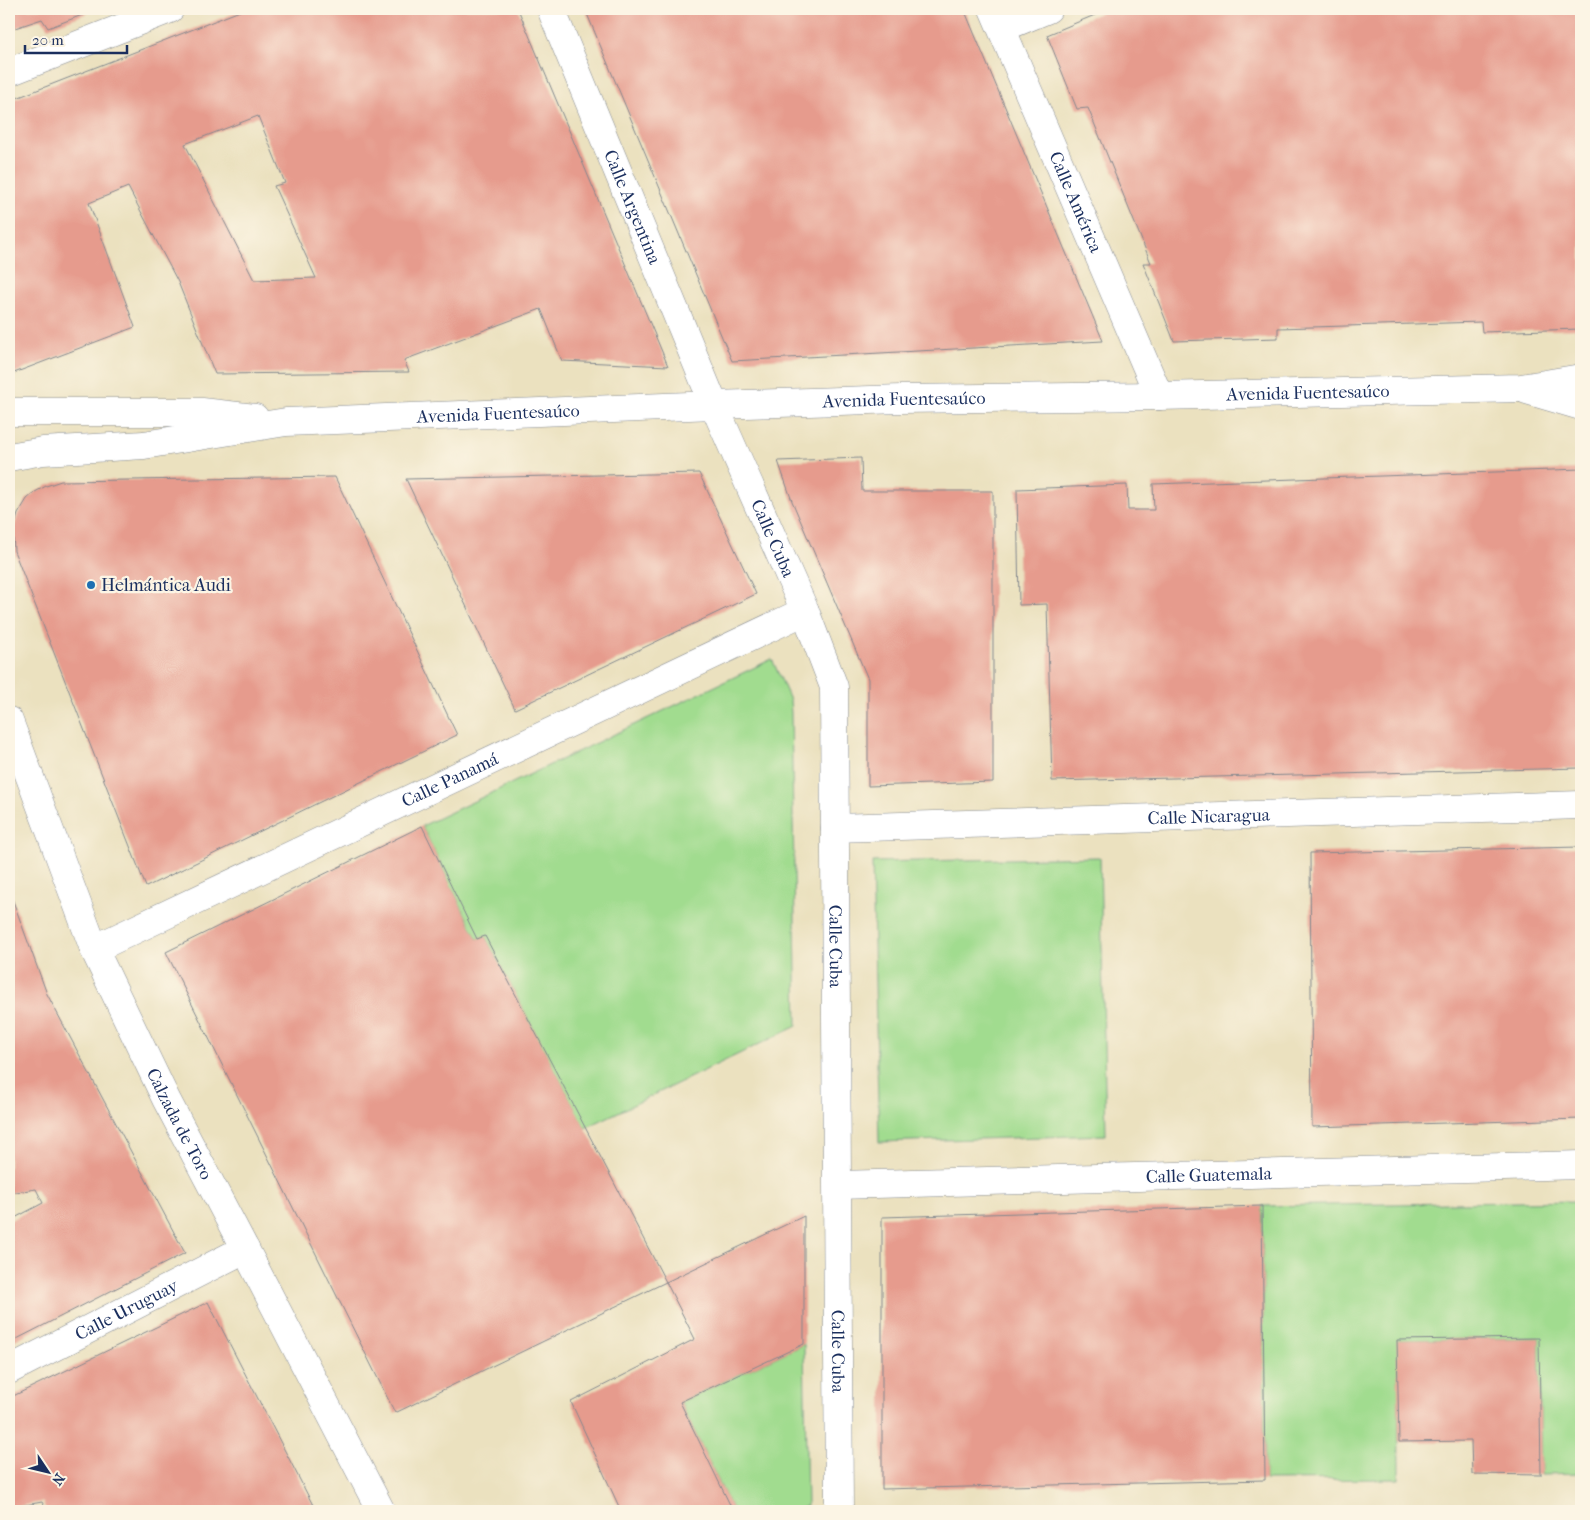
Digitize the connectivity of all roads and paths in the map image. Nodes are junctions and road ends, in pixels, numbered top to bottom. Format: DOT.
graph roads {
  1 [pos="170,9"];
  2 [pos="551,9"];
  3 [pos="1048,9"];
  4 [pos="998,18"];
  5 [pos="9,72"];
  6 [pos="1581,378"];
  7 [pos="1521,388"];
  8 [pos="1159,396"];
  9 [pos="714,405"];
  10 [pos="1581,406"];
  11 [pos="9,412"];
  12 [pos="286,422"];
  13 [pos="9,457"];
  14 [pos="805,611"];
  15 [pos="9,721"];
  16 [pos="1581,804"];
  17 [pos="835,828"];
  18 [pos="94,949"];
  19 [pos="1581,1165"];
  20 [pos="838,1185"];
  21 [pos="246,1249"];
  22 [pos="9,1370"];
  23 [pos="380,1511"];
  24 [pos="839,1511"];
  1 -- 5 [label="street"];
  2 -- 9 [label="street, Calle Argentina"];
  3 -- 4 [label="street"];
  4 -- 8 [label="street, Calle América"];
  6 -- 7 [label="street, Avenida Fuentesaúco"];
  7 -- 8 [label="street, Avenida Fuentesaúco"];
  7 -- 10 [label="street, Avenida Fuentesaúco"];
  8 -- 9 [label="street, Avenida Fuentesaúco"];
  9 -- 12 [label="street, Avenida Fuentesaúco"];
  9 -- 14 [label="street, Calle Cuba"];
  11 -- 12 [label="street, Avenida Fuentesaúco"];
  12 -- 13 [label="street, Avenida Fuentesaúco"];
  14 -- 17 [label="street, Calle Cuba"];
  14 -- 18 [label="street, Calle Panamá"];
  15 -- 18 [label="street, Calzada de Toro"];
  16 -- 17 [label="street, Calle Nicaragua"];
  17 -- 20 [label="street, Calle Cuba"];
  18 -- 21 [label="street, Calzada de Toro"];
  19 -- 20 [label="street, Calle Guatemala"];
  20 -- 24 [label="street, Calle Cuba"];
  21 -- 22 [label="street, Calle Uruguay"];
  21 -- 23 [label="street, Calzada de Toro"];
}
